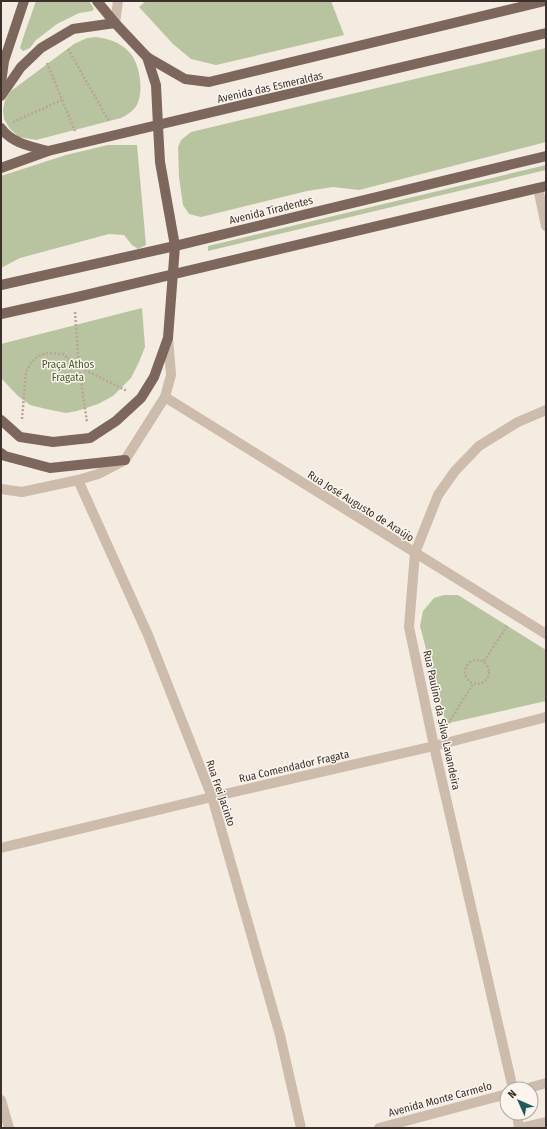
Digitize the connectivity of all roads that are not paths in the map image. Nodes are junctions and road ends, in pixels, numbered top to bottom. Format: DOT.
graph roads {
  1 [pos="24,1"];
  2 [pos="97,1"];
  3 [pos="118,1"];
  4 [pos="545,1"];
  5 [pos="115,23"];
  6 [pos="546,33"];
  7 [pos="147,57"];
  8 [pos="1,82"];
  9 [pos="1,96"];
  10 [pos="4,126"];
  11 [pos="158,126"];
  12 [pos="48,151"];
  13 [pos="546,156"];
  14 [pos="1,168"];
  15 [pos="542,187"];
  16 [pos="546,226"];
  17 [pos="175,246"];
  18 [pos="172,274"];
  19 [pos="1,285"];
  20 [pos="1,314"];
  21 [pos="168,338"];
  22 [pos="165,397"];
  23 [pos="546,410"];
  24 [pos="1,420"];
  25 [pos="1,453"];
  26 [pos="125,460"];
  27 [pos="78,480"];
  28 [pos="1,489"];
  29 [pos="415,553"];
  30 [pos="546,634"];
  31 [pos="546,717"];
  32 [pos="434,746"];
  33 [pos="212,797"];
  34 [pos="1,848"];
  35 [pos="511,1081"];
  36 [pos="499,1096"];
  37 [pos="1,1100"];
  38 [pos="546,1122"];
  39 [pos="8,1128"];
  40 [pos="301,1128"];
  41 [pos="379,1128"];
  42 [pos="520,1128"];
  1 -- 8 [label="main road"];
  2 -- 5 [label="main road"];
  3 -- 5 [label="street"];
  4 -- 7 [label="main road, Avenida das Esmeraldas"];
  5 -- 7 [label="main road"];
  5 -- 9 [label="main road"];
  6 -- 11 [label="main road, Avenida das Esmeraldas"];
  7 -- 11 [label="main road"];
  10 -- 12 [label="main road"];
  11 -- 12 [label="main road, Avenida das Esmeraldas"];
  11 -- 17 [label="main road"];
  12 -- 14 [label="main road, Avenida das Esmeraldas"];
  13 -- 17 [label="main road, Avenida Tiradentes"];
  15 -- 16 [label="street"];
  15 -- 18 [label="main road"];
  17 -- 18 [label="main road"];
  17 -- 19 [label="main road, Avenida Tiradentes"];
  18 -- 20 [label="main road"];
  18 -- 21 [label="main road"];
  21 -- 22 [label="street"];
  21 -- 24 [label="main road"];
  22 -- 26 [label="street"];
  22 -- 29 [label="street, Rua José Augusto de Araújo"];
  23 -- 29 [label="street, Rua Paulino da Silva Lavandeira"];
  25 -- 26 [label="main road"];
  26 -- 27 [label="street"];
  27 -- 28 [label="street"];
  27 -- 33 [label="street, Rua Frei Jacinto"];
  29 -- 30 [label="street, Rua José Augusto de Araújo"];
  29 -- 32 [label="street, Rua Paulino da Silva Lavandeira"];
  31 -- 32 [label="street, Rua Comendador Fragata"];
  32 -- 33 [label="street, Rua Comendador Fragata"];
  32 -- 35 [label="street, Rua Paulino da Silva Lavandeira"];
  33 -- 34 [label="street, Rua Comendador Fragata"];
  33 -- 40 [label="street, Rua Frei Jacinto"];
  36 -- 41 [label="street, Avenida Monte Carmelo"];
  37 -- 39 [label="street"];
  38 -- 42 [label="street"];
}
